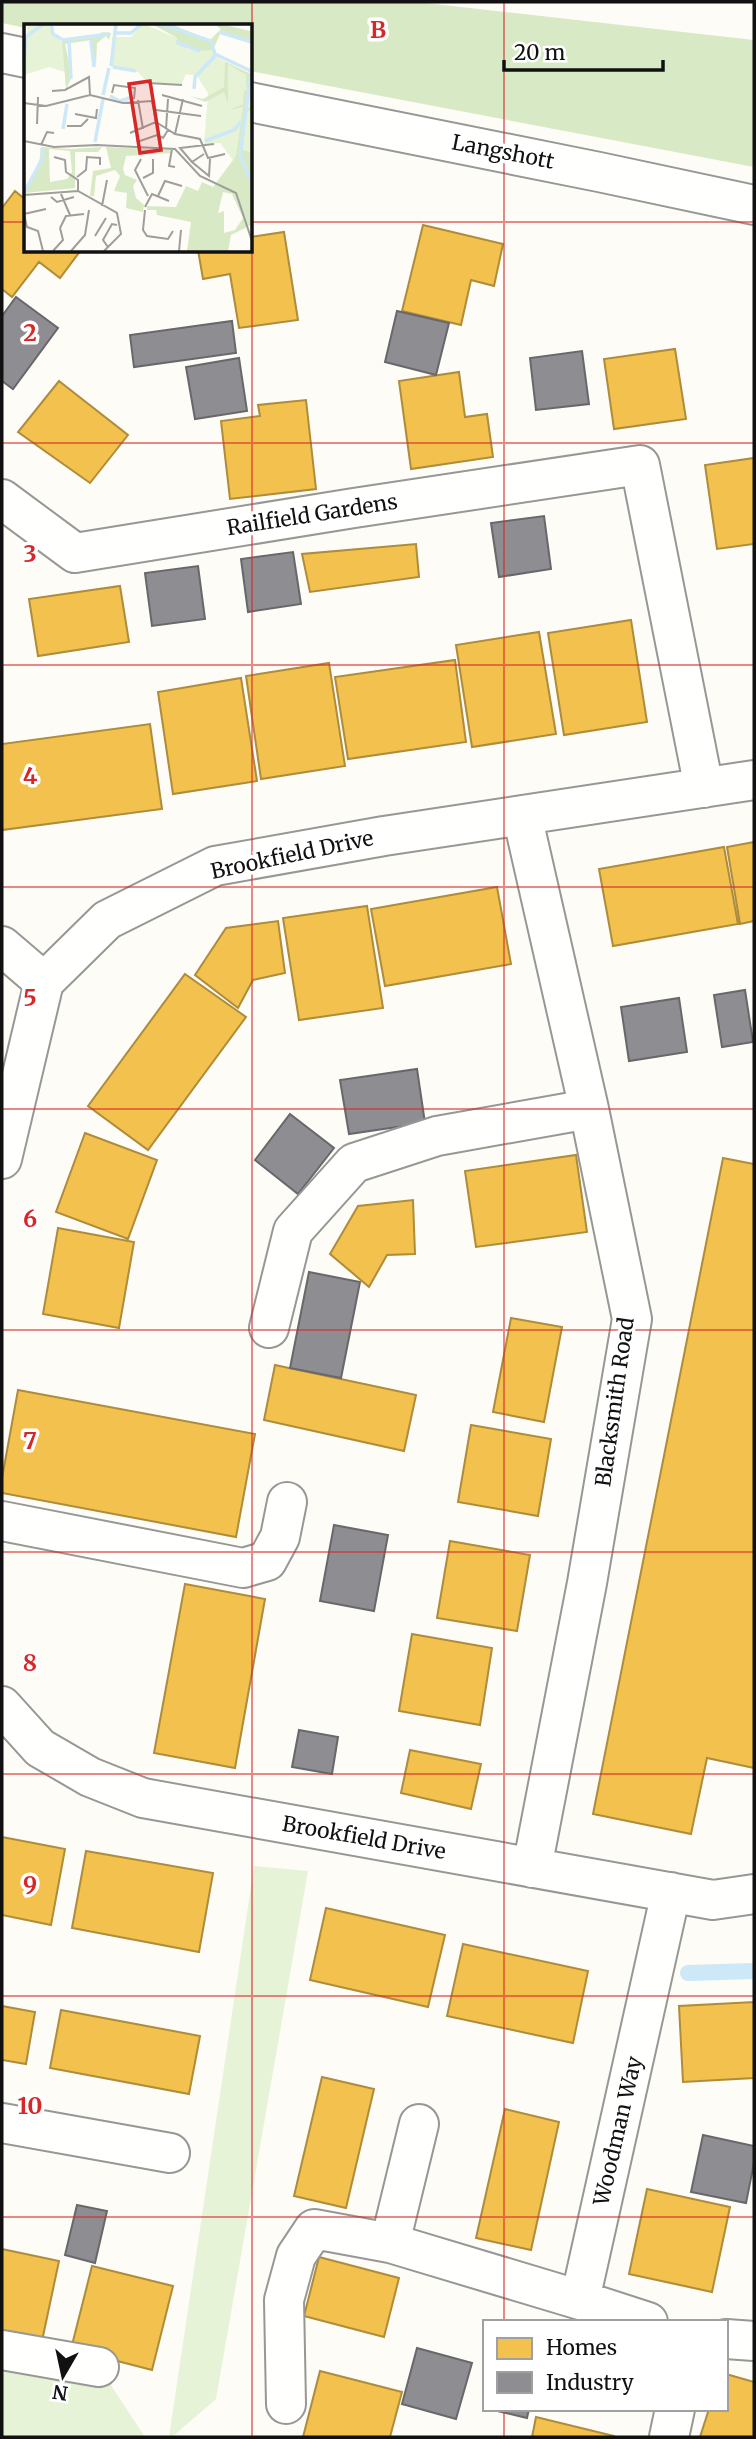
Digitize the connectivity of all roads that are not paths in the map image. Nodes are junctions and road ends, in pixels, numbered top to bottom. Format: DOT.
graph roads {
  1 [pos="2,53"];
  2 [pos="24,58"];
  3 [pos="252,102"];
  4 [pos="754,205"];
  5 [pos="2,499"];
  6 [pos="754,780"];
  7 [pos="704,788"];
  8 [pos="522,815"];
  9 [pos="2,946"];
  10 [pos="44,982"];
  11 [pos="589,1109"];
  12 [pos="2,1159"];
  13 [pos="269,1328"];
  14 [pos="288,1502"];
  15 [pos="2,1521"];
  16 [pos="2,1706"];
  17 [pos="532,1868"];
  18 [pos="671,1892"];
  19 [pos="754,1894"];
  20 [pos="2,2123"];
  21 [pos="418,2124"];
  22 [pos="170,2153"];
  23 [pos="390,2243"];
  24 [pos="580,2300"];
  25 [pos="642,2320"];
  26 [pos="728,2339"];
  27 [pos="754,2341"];
  28 [pos="2,2350"];
  29 [pos="99,2367"];
  30 [pos="286,2404"];
  31 [pos="675,2411"];
  32 [pos="669,2437"];
  1 -- 2 [label="street"];
  3 -- 4 [label="street, Langshott"];
  5 -- 7 [label="street, Railfield Gardens"];
  6 -- 7 [label="street, Brookfield Drive"];
  7 -- 8 [label="street, Brookfield Drive"];
  8 -- 10 [label="street, Brookfield Drive"];
  8 -- 11 [label="street, Blacksmith Road"];
  9 -- 10 [label="street"];
  10 -- 12 [label="street"];
  11 -- 13 [label="street"];
  11 -- 17 [label="street, Blacksmith Road"];
  14 -- 15 [label="street"];
  16 -- 17 [label="street, Brookfield Drive"];
  17 -- 18 [label="street, Brookfield Drive"];
  18 -- 19 [label="street, Brookfield Drive"];
  18 -- 24 [label="street, Woodman Way"];
  20 -- 22 [label="street"];
  21 -- 23 [label="street"];
  23 -- 24 [label="street"];
  23 -- 30 [label="street"];
  24 -- 25 [label="street"];
  26 -- 27 [label="street"];
  28 -- 29 [label="street"];
  31 -- 32 [label="street"];
}
